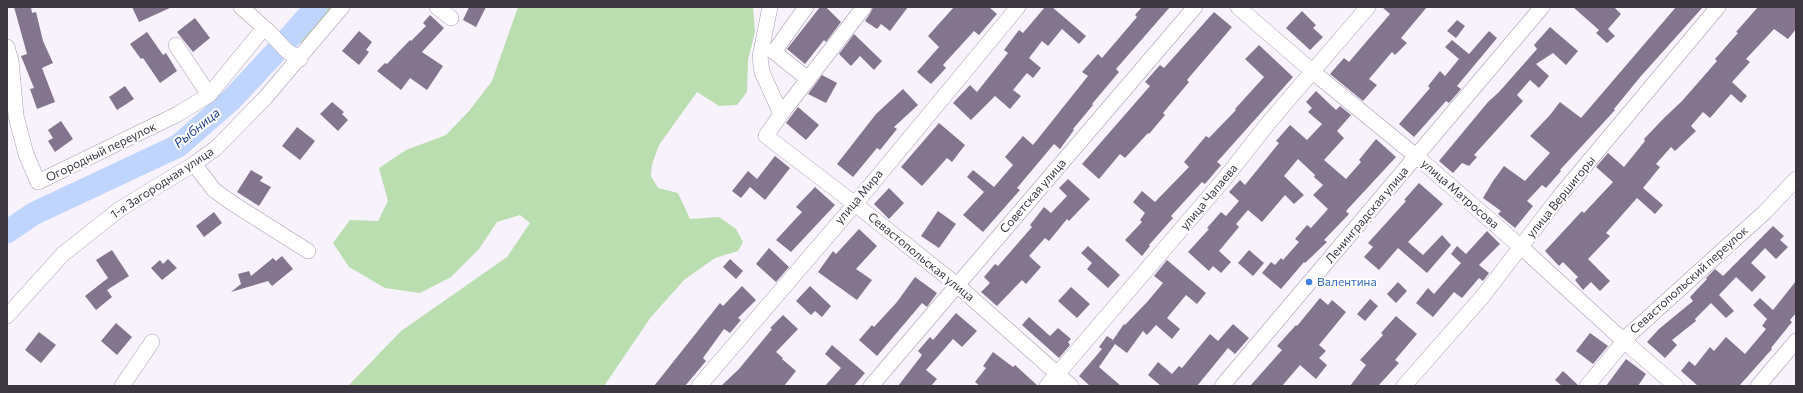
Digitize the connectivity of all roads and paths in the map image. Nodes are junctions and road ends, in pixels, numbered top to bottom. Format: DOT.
graph roads {
  1 [pos="241,7"];
  2 [pos="342,7"];
  3 [pos="437,7"];
  4 [pos="770,7"];
  5 [pos="806,7"];
  6 [pos="864,7"];
  7 [pos="1018,7"];
  8 [pos="1195,7"];
  9 [pos="1238,7"];
  10 [pos="1368,7"];
  11 [pos="1542,7"];
  12 [pos="1718,7"];
  13 [pos="451,18"];
  14 [pos="268,32"];
  15 [pos="176,45"];
  16 [pos="7,47"];
  17 [pos="293,55"];
  18 [pos="1313,72"];
  19 [pos="808,79"];
  20 [pos="209,95"];
  21 [pos="781,114"];
  22 [pos="1416,156"];
  23 [pos="194,164"];
  24 [pos="1796,179"];
  25 [pos="855,204"];
  26 [pos="1521,247"];
  27 [pos="308,251"];
  28 [pos="957,285"];
  29 [pos="7,316"];
  30 [pos="1624,341"];
  31 [pos="1796,341"];
  32 [pos="152,342"];
  33 [pos="1058,374"];
  34 [pos="122,386"];
  35 [pos="699,386"];
  36 [pos="871,386"];
  37 [pos="1047,386"];
  38 [pos="1071,386"];
  39 [pos="1222,386"];
  40 [pos="1404,386"];
  41 [pos="1587,386"];
  42 [pos="1676,386"];
  43 [pos="1758,386"];
  1 -- 14 [label="street"];
  2 -- 17 [label="street, 1-я Загородная улица"];
  3 -- 13 [label="street"];
  4 -- 21 [label="street"];
  5 -- 19 [label="street"];
  6 -- 19 [label="street"];
  7 -- 25 [label="street, улица Мира"];
  8 -- 28 [label="street, Советская улица"];
  9 -- 18 [label="street, улица Матросова"];
  10 -- 18 [label="street, улица Чапаева"];
  11 -- 22 [label="street, Ленинградская улица"];
  12 -- 26 [label="street, улица Вершигоры"];
  14 -- 17 [label="street"];
  14 -- 20 [label="street, Огородный переулок"];
  15 -- 20 [label="street"];
  16 -- 20 [label="street, Огородный переулок"];
  17 -- 23 [label="street, 1-я Загородная улица"];
  18 -- 22 [label="street, улица Матросова"];
  18 -- 33 [label="street, улица Чапаева"];
  19 -- 21 [label="street"];
  21 -- 25 [label="street, Севастопольская улица"];
  22 -- 26 [label="street, улица Матросова"];
  22 -- 39 [label="street, Ленинградская улица"];
  23 -- 27 [label="street"];
  23 -- 29 [label="street, 1-я Загородная улица"];
  24 -- 30 [label="street, Севастопольский переулок"];
  25 -- 28 [label="street, Севастопольская улица"];
  25 -- 35 [label="street, улица Мира"];
  26 -- 30 [label="street, улица Матросова"];
  26 -- 40 [label="street, улица Вершигоры"];
  28 -- 33 [label="street, Севастопольская улица"];
  28 -- 36 [label="street, Советская улица"];
  30 -- 41 [label="street, Севастопольский переулок"];
  30 -- 42 [label="street, улица Матросова"];
  31 -- 43 [label="street"];
  32 -- 34 [label="street"];
  33 -- 37 [label="street, улица Чапаева"];
  33 -- 38 [label="street, Севастопольская улица"];
}
